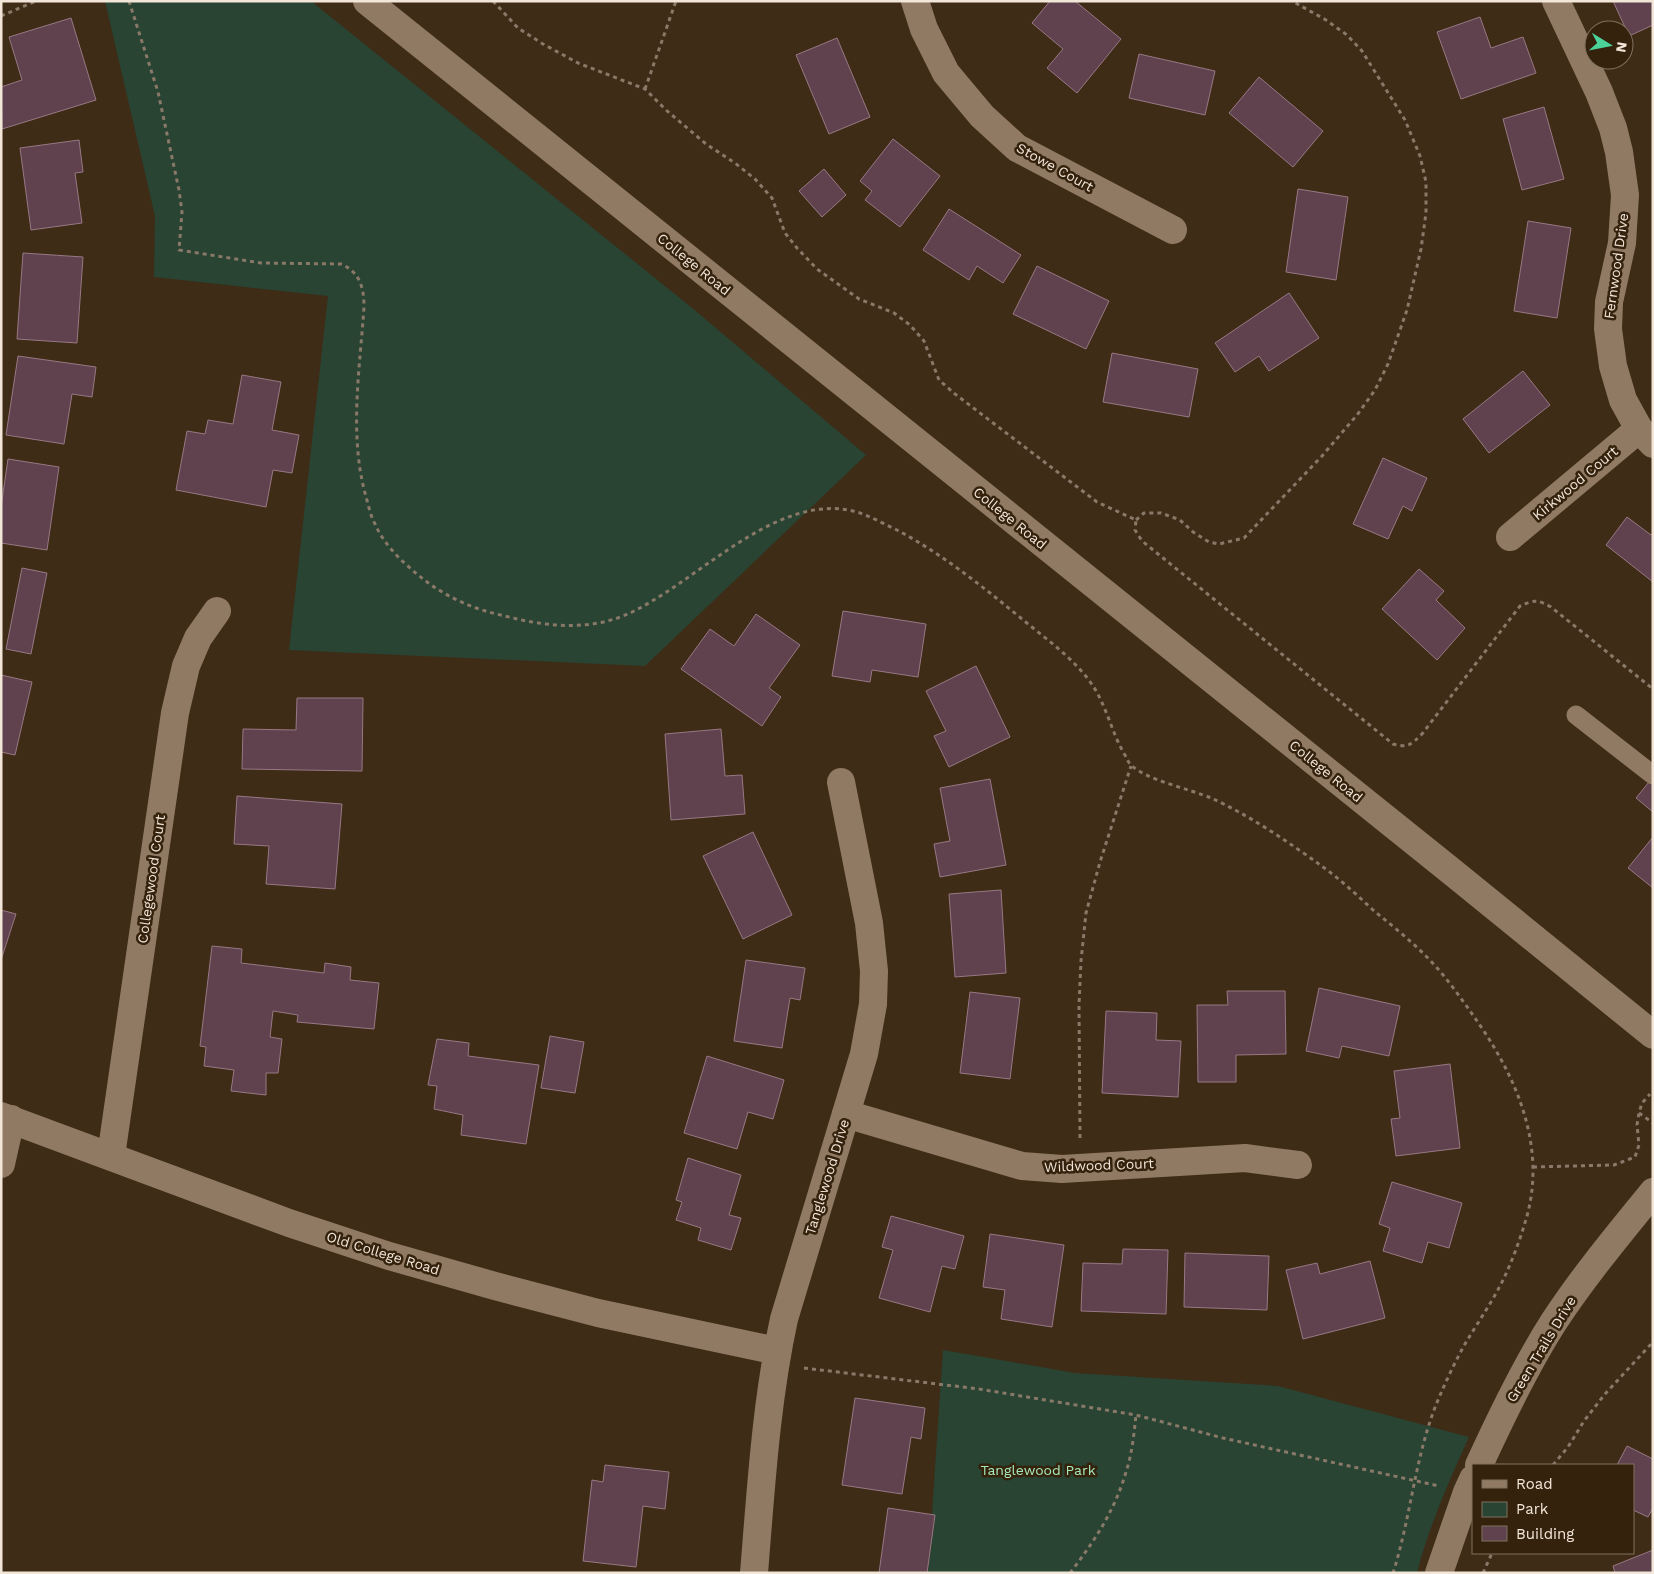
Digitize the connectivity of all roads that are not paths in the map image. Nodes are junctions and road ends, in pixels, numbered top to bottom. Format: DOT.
graph roads {
  1 [pos="367,1"];
  2 [pos="915,1"];
  3 [pos="1556,1"];
  4 [pos="1173,230"];
  5 [pos="1646,437"];
  6 [pos="1510,537"];
  7 [pos="217,611"];
  8 [pos="1576,715"];
  9 [pos="1653,775"];
  10 [pos="840,782"];
  11 [pos="1653,1034"];
  12 [pos="846,1114"];
  13 [pos="6,1118"];
  14 [pos="111,1156"];
  15 [pos="1,1164"];
  16 [pos="1298,1165"];
  17 [pos="1653,1192"];
  18 [pos="776,1358"];
  19 [pos="1479,1464"];
  20 [pos="1470,1486"];
  21 [pos="754,1573"];
  22 [pos="1439,1573"];
  1 -- 11 [label="street, College Road"];
  2 -- 4 [label="street, Stowe Court"];
  3 -- 5 [label="street, Fernwood Drive"];
  5 -- 6 [label="street, Kirkwood Court"];
  7 -- 14 [label="street, Collegewood Court"];
  8 -- 9 [label="lane"];
  10 -- 12 [label="street, Tanglewood Drive"];
  12 -- 16 [label="street, Wildwood Court"];
  12 -- 18 [label="street, Tanglewood Drive"];
  13 -- 14 [label="street, Old College Road"];
  13 -- 15 [label="street"];
  14 -- 18 [label="street, Old College Road"];
  17 -- 19 [label="street, Green Trails Drive"];
  18 -- 21 [label="street, Tanglewood Drive"];
  20 -- 22 [label="street"];
}
